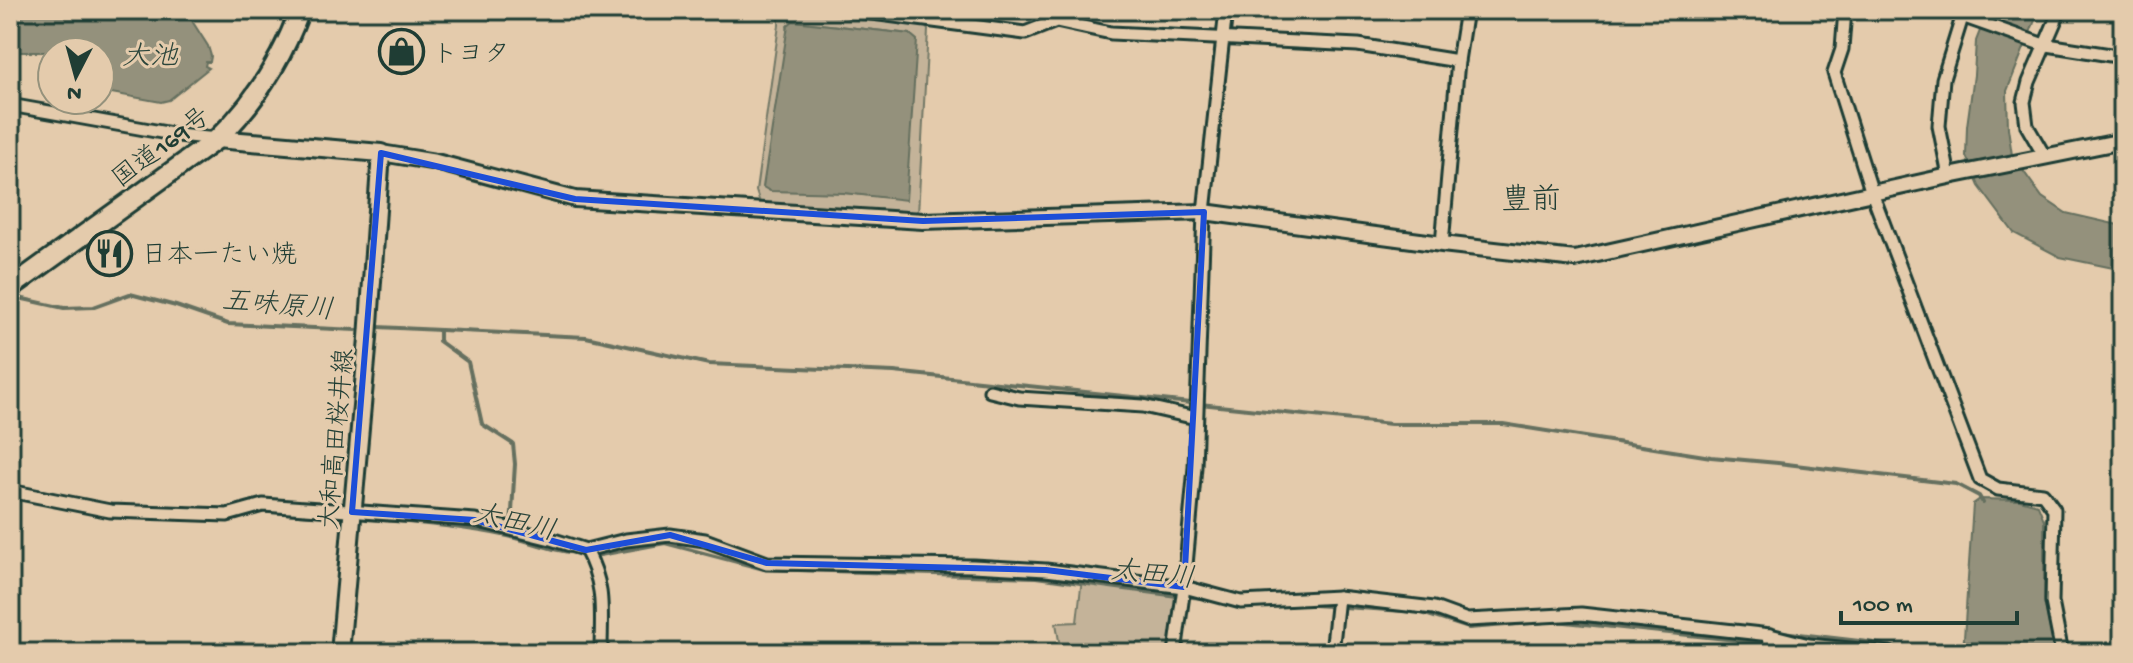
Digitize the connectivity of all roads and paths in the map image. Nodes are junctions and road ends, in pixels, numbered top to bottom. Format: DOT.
graph roads {
  1 [pos="300,10"];
  2 [pos="849,10"];
  3 [pos="1226,10"];
  4 [pos="1466,10"];
  5 [pos="1845,10"];
  6 [pos="1945,10"];
  7 [pos="2060,10"];
  8 [pos="1964,14"];
  9 [pos="1223,39"];
  10 [pos="2043,45"];
  11 [pos="2123,57"];
  12 [pos="1458,61"];
  13 [pos="10,105"];
  14 [pos="178,135"];
  15 [pos="217,139"];
  16 [pos="2123,141"];
  17 [pos="381,153"];
  18 [pos="2041,157"];
  19 [pos="175,170"];
  20 [pos="1953,175"];
  21 [pos="1872,193"];
  22 [pos="1204,212"];
  23 [pos="1442,244"];
  24 [pos="10,288"];
  25 [pos="990,391"];
  26 [pos="1196,418"];
  27 [pos="10,491"];
  28 [pos="352,512"];
  29 [pos="586,550"];
  30 [pos="1184,587"];
  31 [pos="1338,597"];
  32 [pos="1770,635"];
  33 [pos="340,653"];
  34 [pos="601,653"];
  35 [pos="1175,653"];
  36 [pos="1332,653"];
  37 [pos="1769,653"];
  38 [pos="1890,653"];
  39 [pos="2062,653"];
  1 -- 15 [label="highway, 国道169号"];
  2 -- 9 [label="street"];
  3 -- 9 [label="street"];
  4 -- 12 [label="street"];
  5 -- 21 [label="street"];
  6 -- 8 [label="street"];
  7 -- 10 [label="street"];
  8 -- 10 [label="street"];
  8 -- 20 [label="street"];
  9 -- 12 [label="street"];
  9 -- 22 [label="street"];
  10 -- 11 [label="street"];
  10 -- 18 [label="street"];
  12 -- 23 [label="street"];
  13 -- 14 [label="street"];
  14 -- 15 [label="street"];
  14 -- 19 [label="street"];
  15 -- 17 [label="main road"];
  15 -- 19 [label="highway, 国道169号"];
  16 -- 18 [label="street"];
  17 -- 22 [label="street"];
  17 -- 28 [label="main road, 大和高田桜井線"];
  18 -- 20 [label="street"];
  19 -- 24 [label="highway, 国道169号"];
  20 -- 21 [label="street"];
  21 -- 23 [label="street"];
  21 -- 39 [label="street"];
  22 -- 23 [label="street"];
  22 -- 26 [label="street"];
  25 -- 26 [label="street"];
  26 -- 30 [label="street"];
  27 -- 28 [label="street"];
  28 -- 29 [label="street"];
  28 -- 33 [label="main road, 大和高田桜井線"];
  29 -- 30 [label="street"];
  29 -- 34 [label="street"];
  30 -- 31 [label="street"];
  30 -- 35 [label="street"];
  31 -- 32 [label="street"];
  31 -- 36 [label="street"];
  32 -- 37 [label="street"];
  32 -- 38 [label="street"];
}
